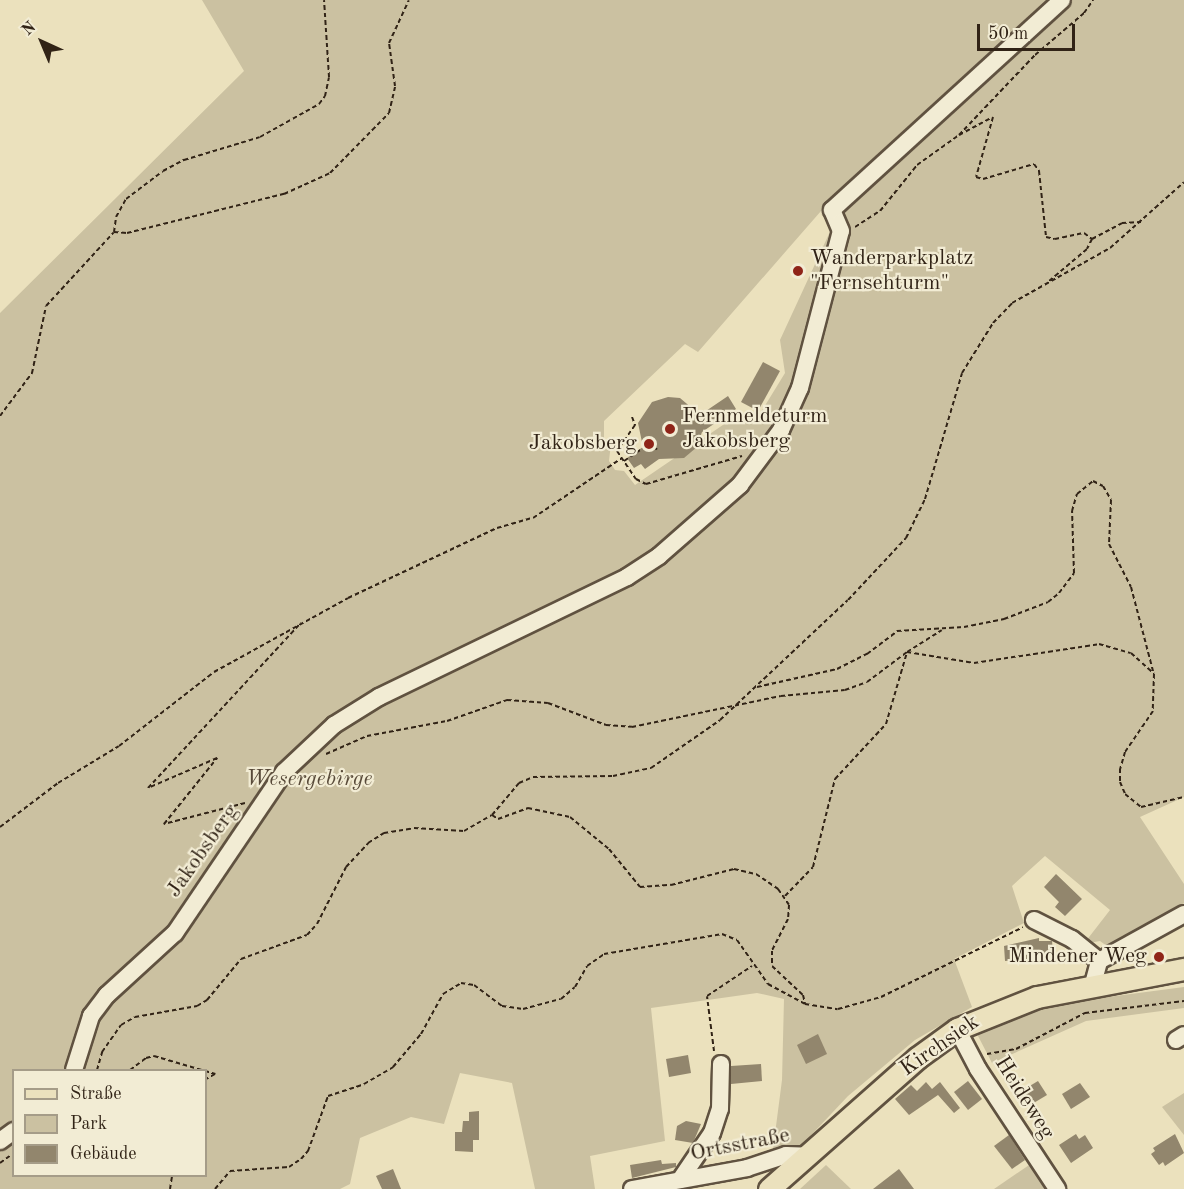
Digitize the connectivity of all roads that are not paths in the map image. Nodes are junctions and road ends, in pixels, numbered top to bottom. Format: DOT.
graph roads {
  1 [pos="1062,0"];
  2 [pos="1184,914"];
  3 [pos="1034,920"];
  4 [pos="1099,961"];
  5 [pos="1184,969"];
  6 [pos="1093,984"];
  7 [pos="957,1029"];
  8 [pos="721,1064"];
  9 [pos="75,1069"];
  10 [pos="809,1156"];
  11 [pos="680,1180"];
  12 [pos="632,1189"];
  13 [pos="769,1189"];
  14 [pos="1057,1189"];
  1 -- 9 [label="street, Jakobsberg"];
  2 -- 4 [label="street"];
  3 -- 4 [label="street"];
  4 -- 6 [label="street"];
  5 -- 6 [label="main road, Kirchsiek"];
  6 -- 7 [label="main road, Kirchsiek"];
  7 -- 10 [label="main road, Kirchsiek"];
  7 -- 14 [label="street, Heideweg"];
  8 -- 11 [label="street, Ortsstraße"];
  10 -- 11 [label="street, Ortsstraße"];
  10 -- 13 [label="main road, Kirchsiek"];
  11 -- 12 [label="street, Ortsstraße"];
}
